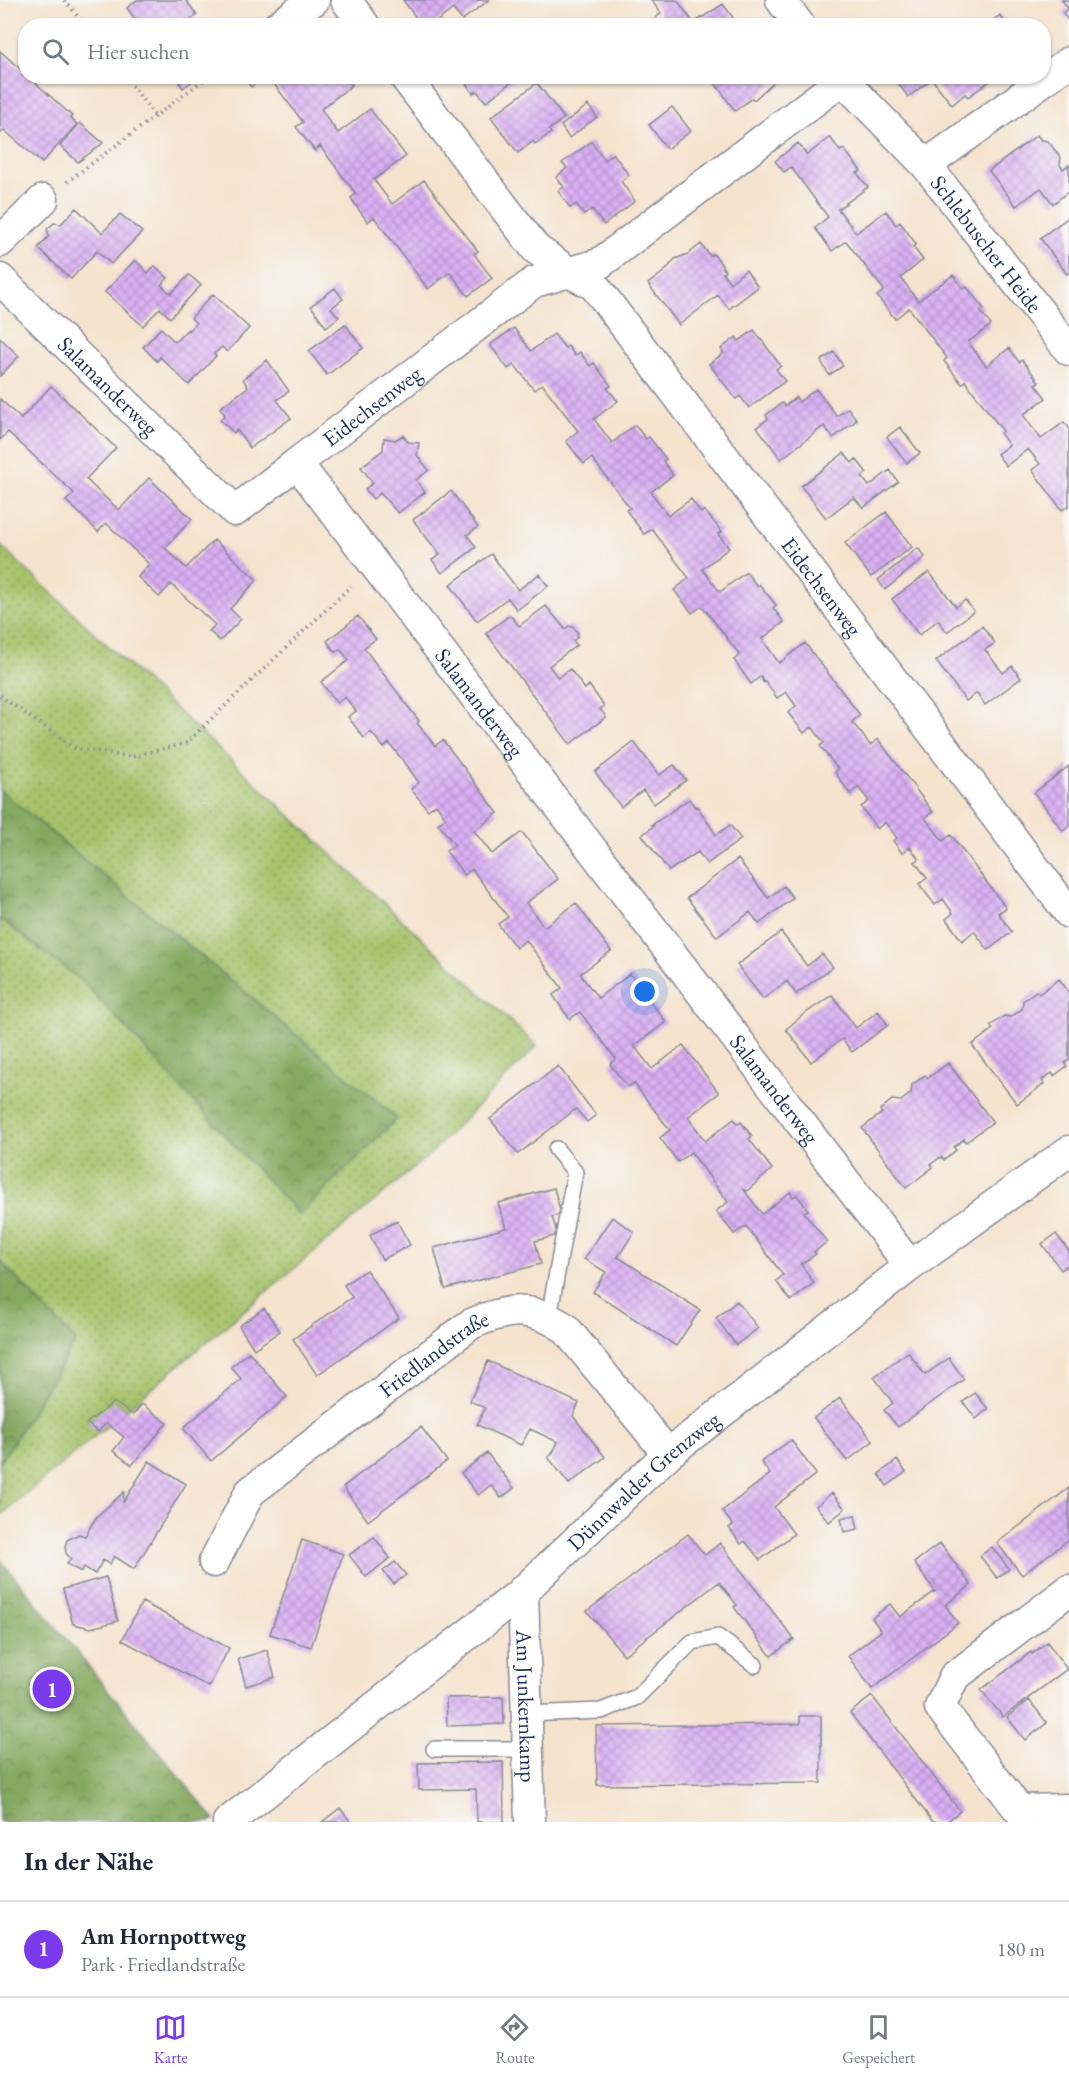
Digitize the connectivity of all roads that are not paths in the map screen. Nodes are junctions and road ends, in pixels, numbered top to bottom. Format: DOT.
graph roads {
  1 [pos="314,0"];
  2 [pos="346,0"];
  3 [pos="781,0"];
  4 [pos="289,18"];
  5 [pos="359,18"];
  6 [pos="794,18"];
  7 [pos="1069,62"];
  8 [pos="1051,75"];
  9 [pos="410,84"];
  10 [pos="832,84"];
  11 [pos="846,84"];
  12 [pos="1038,84"];
  13 [pos="926,165"];
  14 [pos="43,200"];
  15 [pos="0,242"];
  16 [pos="567,271"];
  17 [pos="0,279"];
  18 [pos="1069,350"];
  19 [pos="297,463"];
  20 [pos="1069,913"];
  21 [pos="556,1149"];
  22 [pos="1069,1150"];
  23 [pos="909,1266"];
  24 [pos="549,1317"];
  25 [pos="668,1454"];
  26 [pos="214,1563"];
  27 [pos="523,1590"];
  28 [pos="1069,1590"];
  29 [pos="755,1665"];
  30 [pos="527,1714"];
  31 [pos="434,1749"];
  32 [pos="528,1749"];
  33 [pos="1069,1809"];
  34 [pos="228,1822"];
  35 [pos="530,1822"];
  1 -- 4 [label="street"];
  2 -- 5 [label="street"];
  3 -- 6 [label="street"];
  7 -- 8 [label="street, Schlebuscher Heide"];
  9 -- 16 [label="street, Eidechsenweg"];
  10 -- 16 [label="street, Eidechsenweg"];
  11 -- 13 [label="street, Schlebuscher Heide"];
  12 -- 13 [label="street, Schlebuscher Heide"];
  13 -- 18 [label="street, Schlebuscher Heide"];
  14 -- 15 [label="street"];
  16 -- 19 [label="street, Eidechsenweg"];
  16 -- 20 [label="street, Eidechsenweg"];
  17 -- 19 [label="street, Salamanderweg"];
  19 -- 23 [label="street, Salamanderweg"];
  21 -- 24 [label="lane"];
  22 -- 23 [label="street, Dünnwalder Grenzweg"];
  23 -- 25 [label="street, Dünnwalder Grenzweg"];
  24 -- 25 [label="street, Friedlandstraße"];
  24 -- 26 [label="street, Friedlandstraße"];
  25 -- 27 [label="street, Dünnwalder Grenzweg"];
  27 -- 30 [label="street, Am Junkernkamp"];
  27 -- 34 [label="street, Dünnwalder Grenzweg"];
  28 -- 33 [label="street"];
  29 -- 30 [label="lane"];
  30 -- 32 [label="street, Am Junkernkamp"];
  31 -- 32 [label="lane"];
  32 -- 35 [label="street, Am Junkernkamp"];
}
